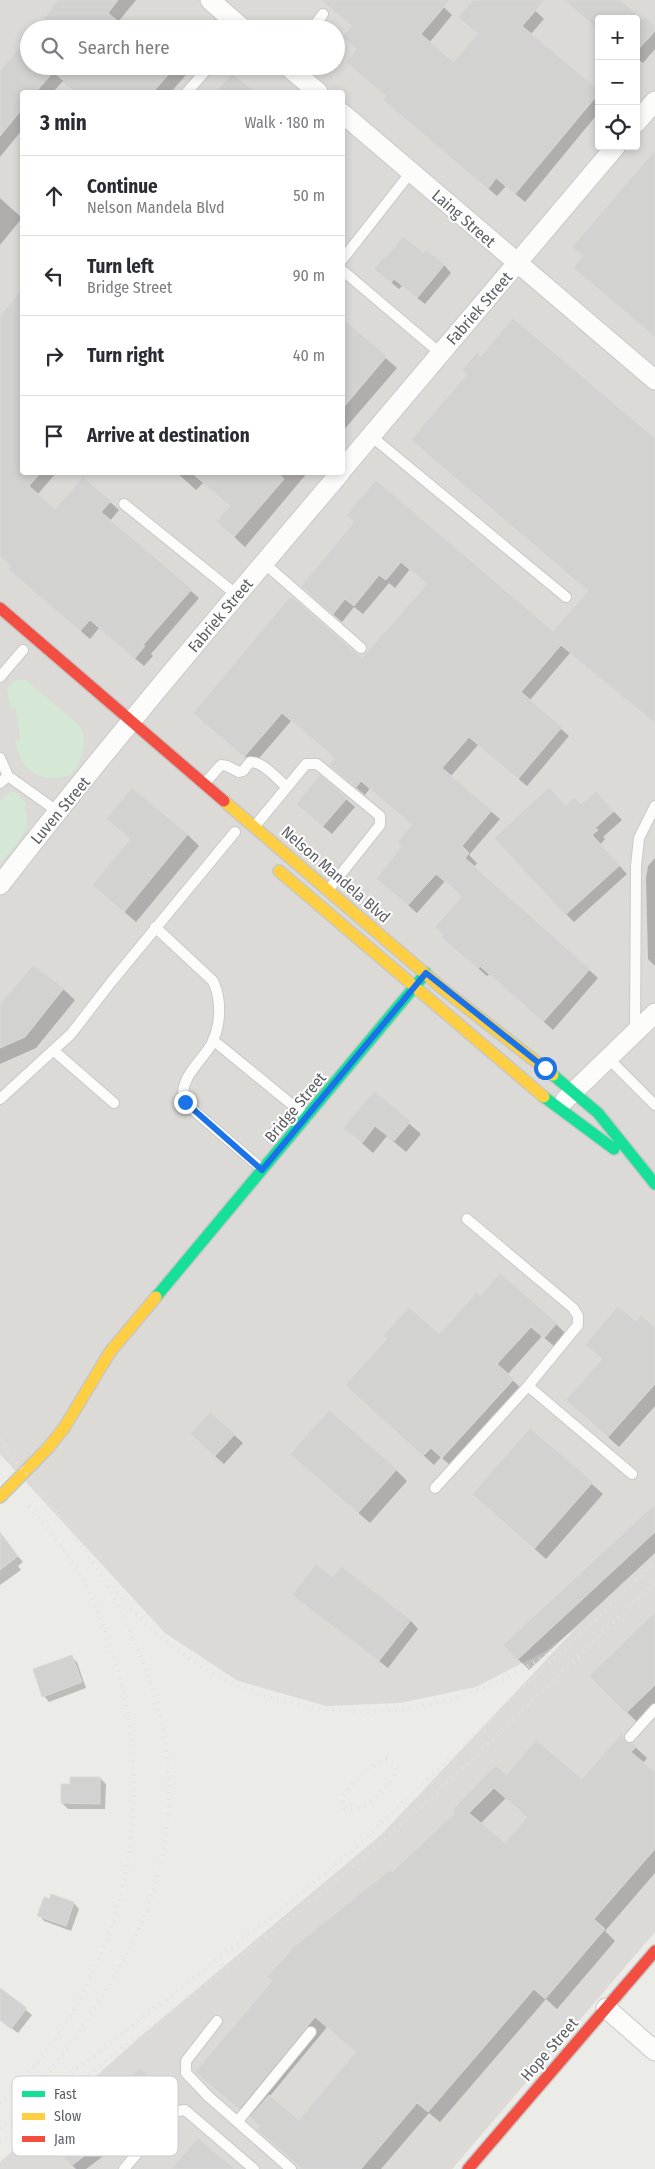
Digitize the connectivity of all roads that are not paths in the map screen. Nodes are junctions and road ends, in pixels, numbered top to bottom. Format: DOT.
graph roads {
  1 [pos="210,0"];
  2 [pos="322,14"];
  3 [pos="233,20"];
  4 [pos="318,20"];
  5 [pos="202,75"];
  6 [pos="298,75"];
  7 [pos="189,90"];
  8 [pos="316,90"];
  9 [pos="655,101"];
  10 [pos="345,116"];
  11 [pos="640,118"];
  12 [pos="613,150"];
  13 [pos="411,172"];
  14 [pos="345,256"];
  15 [pos="517,263"];
  16 [pos="345,273"];
  17 [pos="440,353"];
  18 [pos="655,380"];
  19 [pos="371,436"];
  20 [pos="345,467"];
  21 [pos="339,475"];
  22 [pos="124,504"];
  23 [pos="264,563"];
  24 [pos="237,595"];
  25 [pos="566,597"];
  26 [pos="0,608"];
  27 [pos="11,640"];
  28 [pos="361,648"];
  29 [pos="27,653"];
  30 [pos="0,677"];
  31 [pos="122,730"];
  32 [pos="0,758"];
  33 [pos="3,774"];
  34 [pos="205,783"];
  35 [pos="287,787"];
  36 [pos="655,806"];
  37 [pos="57,811"];
  38 [pos="255,826"];
  39 [pos="235,832"];
  40 [pos="272,865"];
  41 [pos="0,885"];
  42 [pos="329,890"];
  43 [pos="155,927"];
  44 [pos="426,973"];
  45 [pos="414,988"];
  46 [pos="655,1013"];
  47 [pos="635,1033"];
  48 [pos="213,1040"];
  49 [pos="53,1050"];
  50 [pos="608,1058"];
  51 [pos="572,1091"];
  52 [pos="0,1099"];
  53 [pos="654,1102"];
  54 [pos="114,1103"];
  55 [pos="557,1108"];
  56 [pos="308,1117"];
  57 [pos="262,1170"];
  58 [pos="643,1170"];
  59 [pos="655,1183"];
  60 [pos="467,1219"];
  61 [pos="528,1386"];
  62 [pos="632,1474"];
  63 [pos="435,1488"];
  64 [pos="0,1497"];
  65 [pos="655,1709"];
  66 [pos="630,1737"];
  67 [pos="655,1951"];
  68 [pos="606,2008"];
  69 [pos="217,2021"];
  70 [pos="311,2032"];
  71 [pos="655,2051"];
  72 [pos="178,2110"];
  73 [pos="238,2121"];
  74 [pos="135,2156"];
  75 [pos="124,2169"];
  76 [pos="254,2169"];
  77 [pos="291,2169"];
  78 [pos="468,2169"];
  1 -- 3 [label="street"];
  2 -- 4 [label="lane"];
  5 -- 7 [label="lane"];
  6 -- 8 [label="street"];
  9 -- 11 [label="street"];
  10 -- 13 [label="street, Laing Street"];
  12 -- 15 [label="street, Fabriek Street"];
  13 -- 14 [label="lane"];
  13 -- 15 [label="street, Laing Street"];
  15 -- 17 [label="street, Fabriek Street"];
  15 -- 18 [label="street, Laing Street"];
  16 -- 17 [label="lane"];
  17 -- 19 [label="street, Fabriek Street"];
  19 -- 20 [label="street, Fabriek Street"];
  19 -- 25 [label="lane"];
  21 -- 23 [label="street, Fabriek Street"];
  22 -- 24 [label="lane"];
  23 -- 24 [label="street, Fabriek Street"];
  23 -- 28 [label="lane"];
  24 -- 31 [label="street, Fabriek Street"];
  26 -- 31 [label="street, Nelson Mandela Blvd"];
  27 -- 29 [label="street"];
  29 -- 30 [label="lane"];
  31 -- 34 [label="street, Nelson Mandela Blvd"];
  31 -- 37 [label="street, Luven Street"];
  32 -- 33 [label="lane"];
  33 -- 37 [label="lane"];
  34 -- 35 [label="lane"];
  34 -- 38 [label="street, Nelson Mandela Blvd"];
  35 -- 38 [label="lane"];
  35 -- 42 [label="lane"];
  36 -- 47 [label="lane"];
  37 -- 41 [label="street, Luven Street"];
  38 -- 42 [label="street, Nelson Mandela Blvd"];
  39 -- 43 [label="lane"];
  40 -- 45 [label="street, Nelson Mandela Blvd"];
  42 -- 44 [label="street, Nelson Mandela Blvd"];
  43 -- 48 [label="lane"];
  43 -- 49 [label="lane"];
  44 -- 45 [label="street, Bridge Street"];
  44 -- 51 [label="street, Nelson Mandela Blvd"];
  45 -- 55 [label="street, Nelson Mandela Blvd"];
  45 -- 56 [label="street, Bridge Street"];
  46 -- 47 [label="street"];
  47 -- 50 [label="street"];
  48 -- 56 [label="lane"];
  48 -- 57 [label="lane"];
  49 -- 52 [label="lane"];
  49 -- 54 [label="lane"];
  50 -- 51 [label="street"];
  50 -- 53 [label="lane"];
  51 -- 55 [label="street"];
  51 -- 58 [label="street, Nelson Mandela Blvd"];
  55 -- 58 [label="street, Nelson Mandela Blvd"];
  56 -- 57 [label="street, Bridge Street"];
  57 -- 64 [label="street, Bridge Street"];
  58 -- 59 [label="street, Nelson Mandela Blvd"];
  60 -- 61 [label="lane"];
  61 -- 62 [label="lane"];
  61 -- 63 [label="lane"];
  65 -- 66 [label="lane"];
  67 -- 68 [label="street, Hope Street"];
  68 -- 71 [label="street"];
  68 -- 78 [label="street, Hope Street"];
  69 -- 73 [label="lane"];
  70 -- 73 [label="lane"];
  72 -- 76 [label="lane"];
  73 -- 77 [label="lane"];
  74 -- 75 [label="lane"];
}
